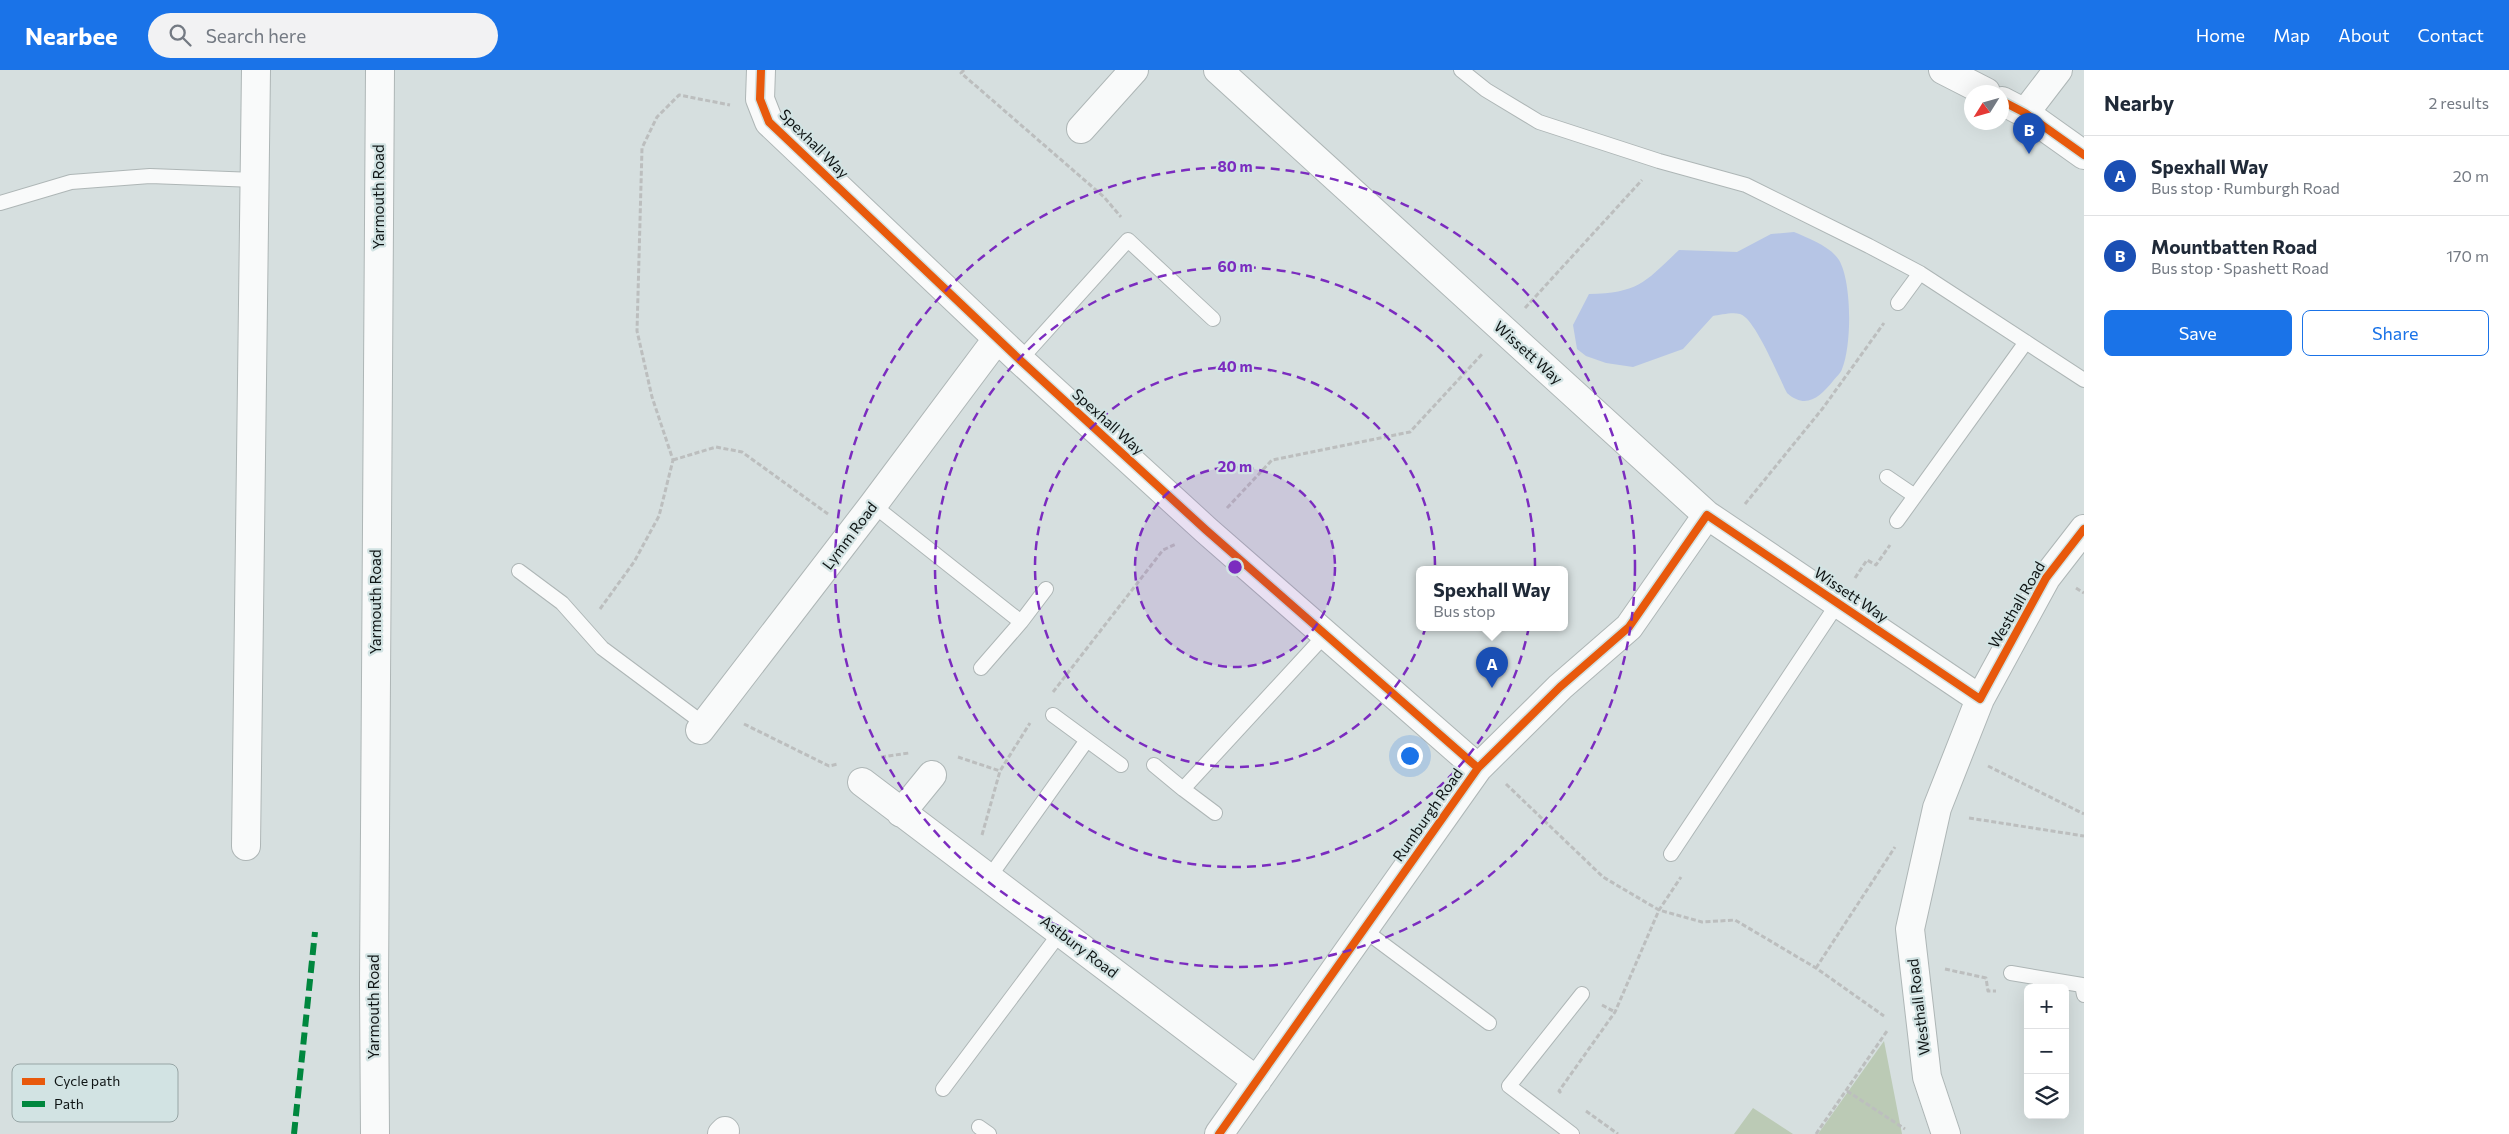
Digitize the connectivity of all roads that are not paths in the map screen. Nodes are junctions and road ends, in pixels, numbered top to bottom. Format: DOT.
graph roads {
  1 [pos="256,70"];
  2 [pos="380,70"];
  3 [pos="762,70"];
  4 [pos="1134,70"];
  5 [pos="1218,70"];
  6 [pos="1461,70"];
  7 [pos="1943,70"];
  8 [pos="2058,70"];
  9 [pos="1972,85"];
  10 [pos="2009,105"];
  11 [pos="2025,113"];
  12 [pos="1081,129"];
  13 [pos="2084,155"];
  14 [pos="255,180"];
  15 [pos="0,202"];
  16 [pos="1920,273"];
  17 [pos="1898,303"];
  18 [pos="1213,319"];
  19 [pos="997,339"];
  20 [pos="2026,342"];
  21 [pos="1020,360"];
  22 [pos="2084,380"];
  23 [pos="1887,477"];
  24 [pos="1915,496"];
  25 [pos="874,505"];
  26 [pos="1897,521"];
  27 [pos="1716,522"];
  28 [pos="2084,529"];
  29 [pos="519,571"];
  30 [pos="1046,589"];
  31 [pos="1838,603"];
  32 [pos="1021,622"];
  33 [pos="1326,634"];
  34 [pos="981,668"];
  35 [pos="1980,699"];
  36 [pos="1053,715"];
  37 [pos="702,728"];
  38 [pos="1087,740"];
  39 [pos="1121,765"];
  40 [pos="1154,765"];
  41 [pos="1481,765"];
  42 [pos="932,775"];
  43 [pos="862,782"];
  44 [pos="1184,789"];
  45 [pos="1215,812"];
  46 [pos="902,813"];
  47 [pos="246,846"];
  48 [pos="1671,854"];
  49 [pos="981,873"];
  50 [pos="1364,930"];
  51 [pos="1060,933"];
  52 [pos="2012,973"];
  53 [pos="1582,994"];
  54 [pos="2084,995"];
  55 [pos="1489,1023"];
  56 [pos="1257,1080"];
  57 [pos="943,1089"];
  58 [pos="375,1134"];
  59 [pos="1219,1134"];
  60 [pos="1572,1134"];
  61 [pos="1946,1134"];
  1 -- 14 [label="main road"];
  2 -- 58 [label="main road, Yarmouth Road"];
  3 -- 19 [label="main road, Spexhall Way"];
  4 -- 12 [label="main road"];
  5 -- 27 [label="main road, Wissett Way"];
  6 -- 16 [label="lane"];
  7 -- 9 [label="main road"];
  8 -- 11 [label="main road"];
  10 -- 11 [label="main road"];
  11 -- 13 [label="main road"];
  14 -- 15 [label="lane"];
  14 -- 47 [label="main road"];
  16 -- 17 [label="lane"];
  16 -- 20 [label="lane"];
  18 -- 21 [label="lane"];
  19 -- 21 [label="main road, Spexhall Way"];
  19 -- 25 [label="main road, Lymm Road"];
  20 -- 22 [label="lane"];
  20 -- 24 [label="lane"];
  21 -- 33 [label="main road, Spexhall Way"];
  23 -- 24 [label="lane"];
  24 -- 26 [label="lane"];
  25 -- 32 [label="lane"];
  25 -- 37 [label="main road, Lymm Road"];
  27 -- 31 [label="main road, Wissett Way"];
  27 -- 41 [label="main road, Rumburgh Road"];
  28 -- 35 [label="main road, Westhall Road"];
  29 -- 37 [label="lane"];
  30 -- 32 [label="lane"];
  31 -- 35 [label="main road, Wissett Way"];
  31 -- 48 [label="lane"];
  32 -- 34 [label="lane"];
  33 -- 41 [label="main road, Spexhall Way"];
  33 -- 44 [label="lane"];
  35 -- 61 [label="main road, Westhall Road"];
  36 -- 38 [label="lane"];
  38 -- 39 [label="lane"];
  38 -- 49 [label="lane"];
  40 -- 44 [label="lane"];
  41 -- 50 [label="main road, Rumburgh Road"];
  42 -- 46 [label="main road"];
  43 -- 46 [label="main road, Astbury Road"];
  44 -- 45 [label="lane"];
  46 -- 49 [label="main road, Astbury Road"];
  49 -- 51 [label="main road, Astbury Road"];
  50 -- 55 [label="lane"];
  50 -- 56 [label="main road, Rumburgh Road"];
  51 -- 56 [label="main road, Astbury Road"];
  51 -- 57 [label="lane"];
  52 -- 54 [label="lane"];
  53 -- 60 [label="lane"];
  56 -- 59 [label="main road, Rumburgh Road"];
}
